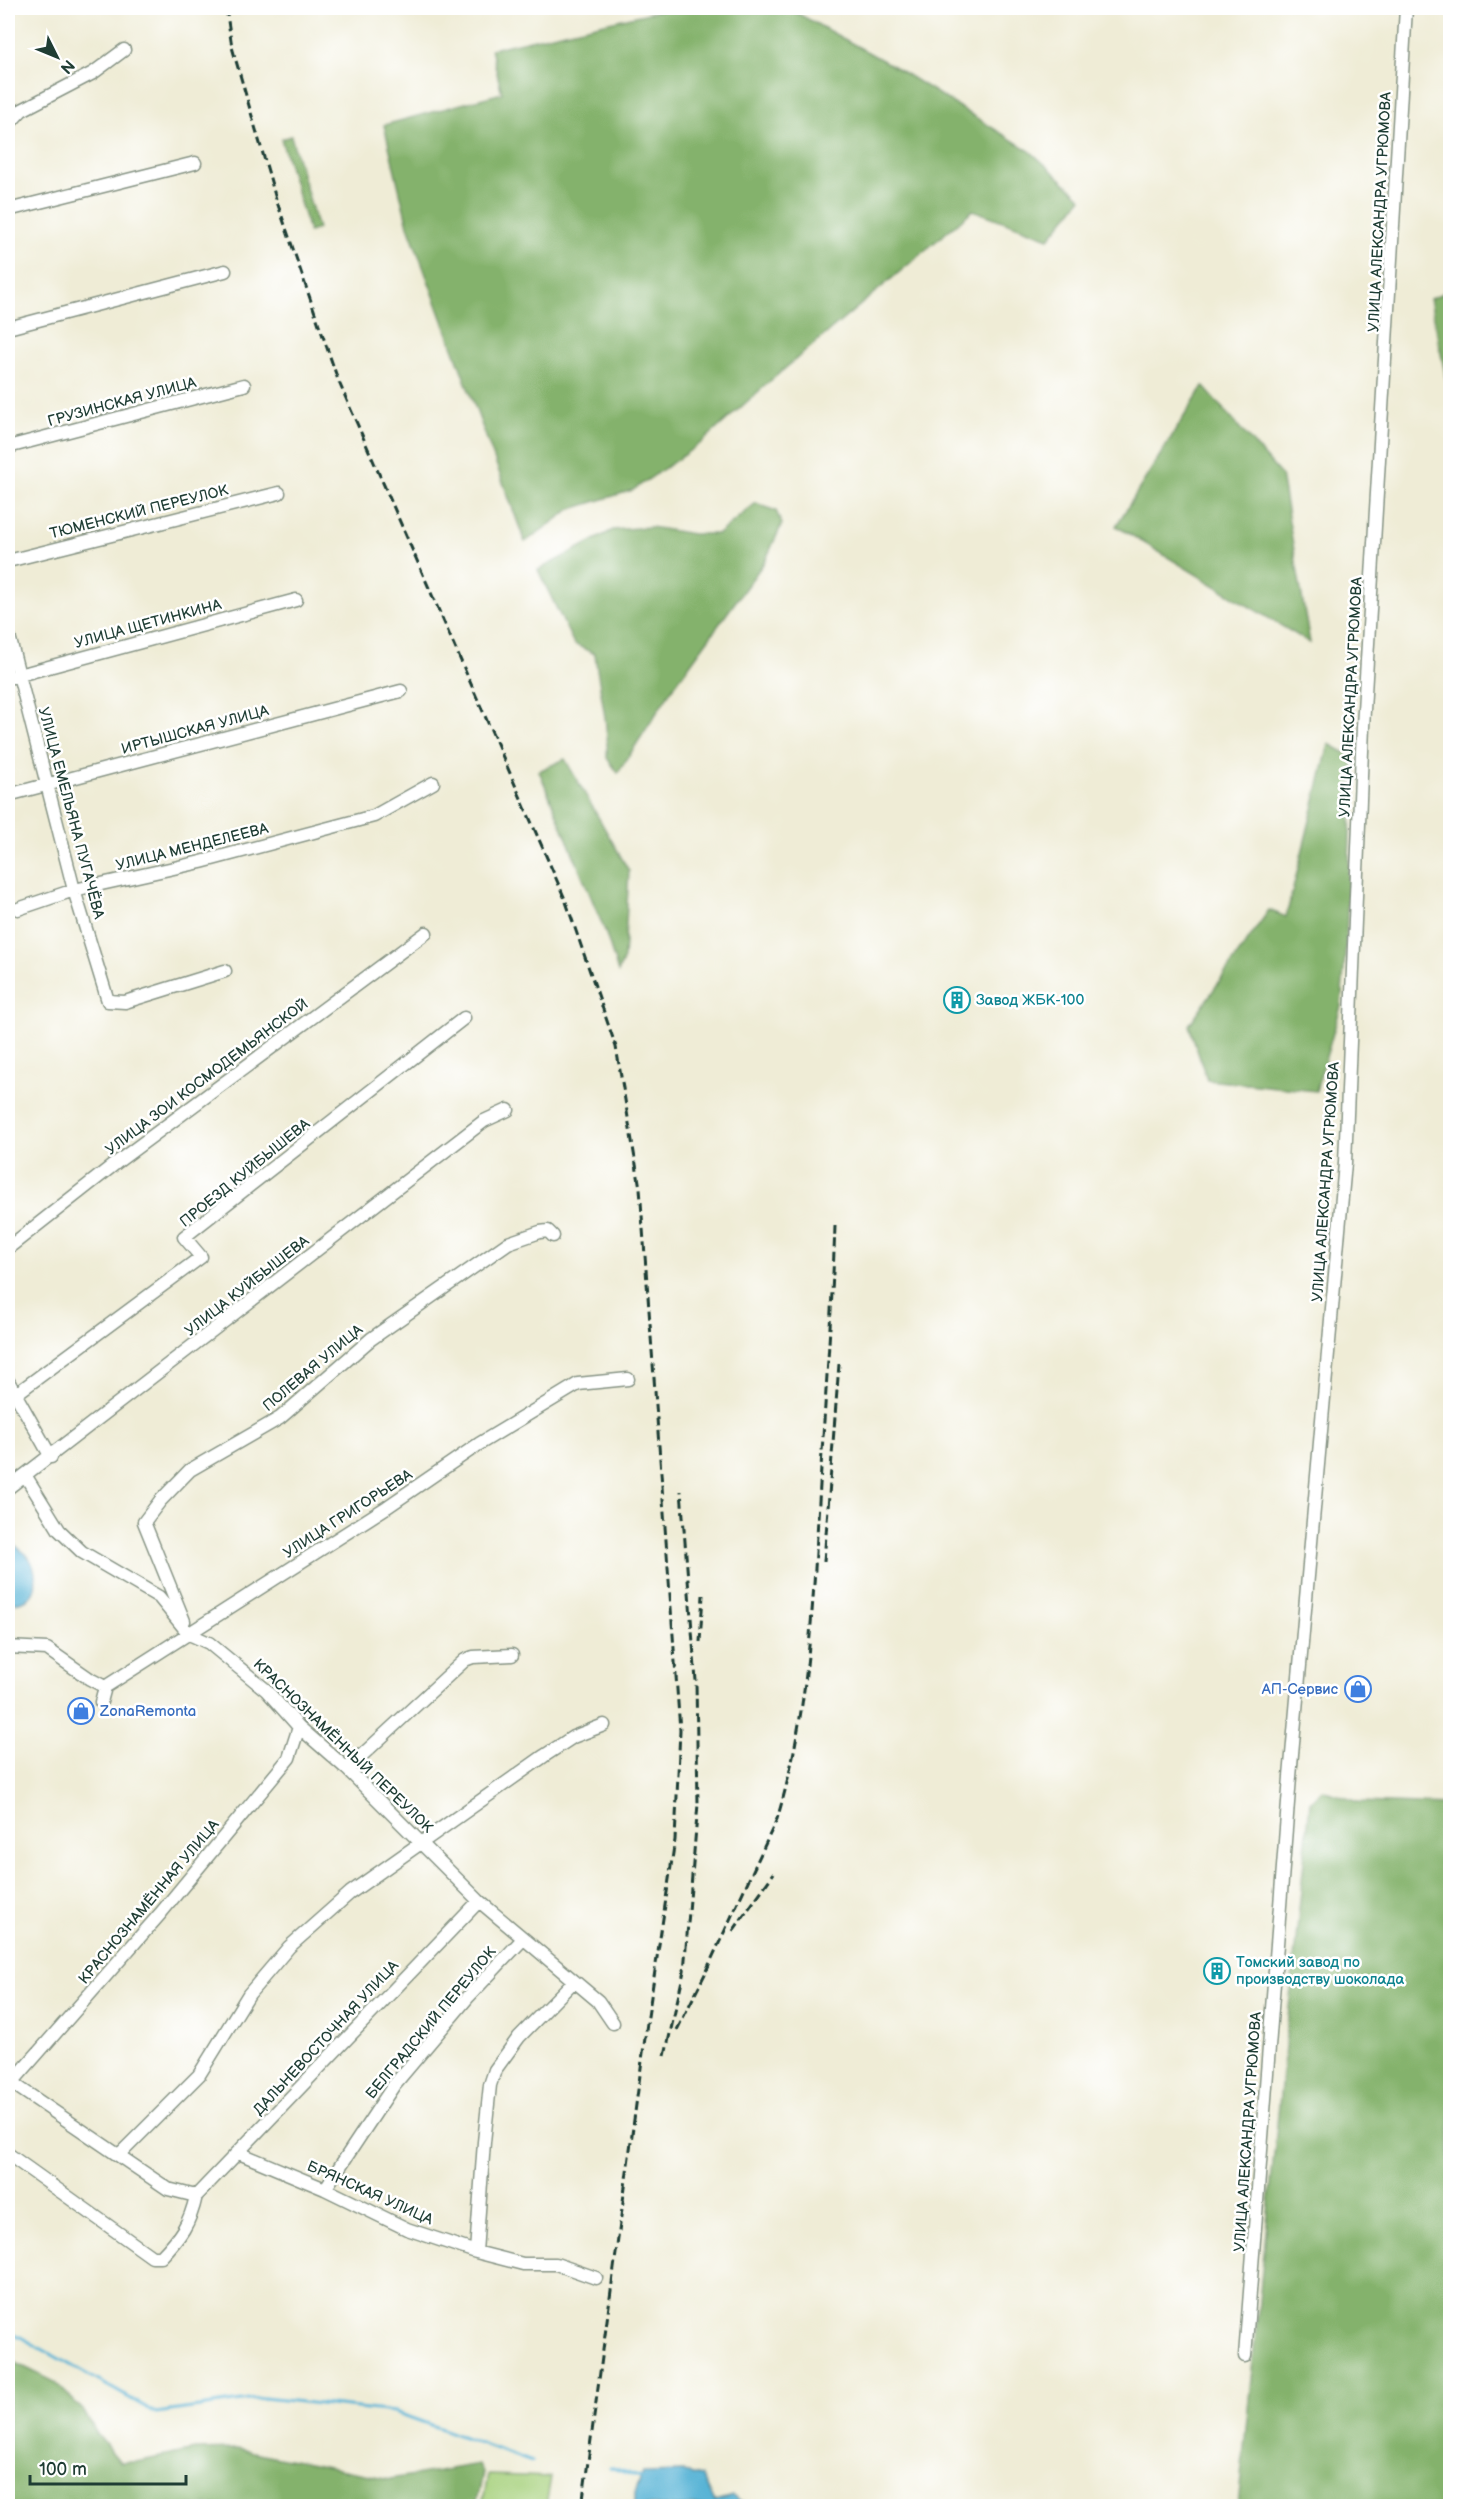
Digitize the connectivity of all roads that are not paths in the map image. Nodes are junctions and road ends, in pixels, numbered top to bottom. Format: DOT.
graph roads {
  1 [pos="1406,8"];
  2 [pos="124,50"];
  3 [pos="8,125"];
  4 [pos="195,163"];
  5 [pos="8,210"];
  6 [pos="225,271"];
  7 [pos="8,328"];
  8 [pos="244,385"];
  9 [pos="8,447"];
  10 [pos="279,493"];
  11 [pos="8,561"];
  12 [pos="296,600"];
  13 [pos="8,632"];
  14 [pos="13,676"];
  15 [pos="395,692"];
  16 [pos="433,783"];
  17 [pos="48,785"];
  18 [pos="8,795"];
  19 [pos="74,890"];
  20 [pos="18,909"];
  21 [pos="426,933"];
  22 [pos="225,971"];
  23 [pos="464,1018"];
  24 [pos="508,1110"];
  25 [pos="553,1236"];
  26 [pos="8,1248"];
  27 [pos="628,1379"];
  28 [pos="8,1381"];
  29 [pos="16,1394"];
  30 [pos="51,1457"];
  31 [pos="25,1475"];
  32 [pos="8,1488"];
  33 [pos="189,1634"];
  34 [pos="8,1647"];
  35 [pos="513,1655"];
  36 [pos="105,1687"];
  37 [pos="100,1702"];
  38 [pos="604,1725"];
  39 [pos="299,1727"];
  40 [pos="347,1769"];
  41 [pos="423,1843"];
  42 [pos="479,1900"];
  43 [pos="523,1940"];
  44 [pos="574,1981"];
  45 [pos="613,2023"];
  46 [pos="10,2085"];
  47 [pos="239,2153"];
  48 [pos="8,2154"];
  49 [pos="120,2155"];
  50 [pos="324,2189"];
  51 [pos="196,2196"];
  52 [pos="476,2252"];
  53 [pos="596,2278"];
  54 [pos="1245,2356"];
  1 -- 54 [label="street, УЛИЦА АЛЕКСАНДРА УГРЮМОВА"];
  2 -- 3 [label="street"];
  4 -- 5 [label="street"];
  6 -- 7 [label="street"];
  8 -- 9 [label="street, ГРУЗИНСКАЯ УЛИЦА"];
  10 -- 11 [label="street, ТЮМЕНСКИЙ ПЕРЕУЛОК"];
  12 -- 14 [label="street, УЛИЦА ЩЕТИНКИНА"];
  13 -- 14 [label="street, УЛИЦА ЕМЕЛЬЯНА ПУГАЧЁВА"];
  14 -- 17 [label="street, УЛИЦА ЕМЕЛЬЯНА ПУГАЧЁВА"];
  15 -- 17 [label="street, ИРТЫШСКАЯ УЛИЦА"];
  16 -- 19 [label="street, УЛИЦА МЕНДЕЛЕЕВА"];
  17 -- 18 [label="street, ИРТЫШСКАЯ УЛИЦА"];
  17 -- 19 [label="street, УЛИЦА ЕМЕЛЬЯНА ПУГАЧЁВА"];
  19 -- 20 [label="street, УЛИЦА МЕНДЕЛЕЕВА"];
  19 -- 22 [label="street, УЛИЦА ЕМЕЛЬЯНА ПУГАЧЁВА"];
  21 -- 26 [label="street, УЛИЦА ЗОИ КОСМОДЕМЬЯНСКОЙ"];
  23 -- 29 [label="street, ПРОЕЗД КУЙБЫШЕВА"];
  24 -- 30 [label="street, УЛИЦА КУЙБЫШЕВА"];
  25 -- 33 [label="street, ПОЛЕВАЯ УЛИЦА"];
  27 -- 33 [label="street, УЛИЦА ГРИГОРЬЕВА"];
  28 -- 29 [label="street"];
  29 -- 30 [label="street"];
  30 -- 31 [label="street, УЛИЦА КУЙБЫШЕВА"];
  31 -- 32 [label="street, УЛИЦА КУЙБЫШЕВА"];
  31 -- 33 [label="street, КРАСНОЗНАМЁННЫЙ ПЕРЕУЛОК"];
  33 -- 36 [label="street, УЛИЦА ГРИГОРЬЕВА"];
  33 -- 39 [label="street, КРАСНОЗНАМЁННЫЙ ПЕРЕУЛОК"];
  34 -- 36 [label="street"];
  35 -- 40 [label="street"];
  36 -- 37 [label="street"];
  38 -- 41 [label="street"];
  39 -- 40 [label="street, КРАСНОЗНАМЁННЫЙ ПЕРЕУЛОК"];
  39 -- 46 [label="street, КРАСНОЗНАМЁННАЯ УЛИЦА"];
  40 -- 41 [label="street, КРАСНОЗНАМЁННЫЙ ПЕРЕУЛОК"];
  41 -- 42 [label="street, КРАСНОЗНАМЁННЫЙ ПЕРЕУЛОК"];
  41 -- 49 [label="street"];
  42 -- 43 [label="street, КРАСНОЗНАМЁННЫЙ ПЕРЕУЛОК"];
  42 -- 47 [label="street, ДАЛЬНЕВОСТОЧНАЯ УЛИЦА"];
  43 -- 44 [label="street, КРАСНОЗНАМЁННЫЙ ПЕРЕУЛОК"];
  43 -- 50 [label="street, БЕЛГРАДСКИЙ ПЕРЕУЛОК"];
  44 -- 45 [label="street, КРАСНОЗНАМЁННЫЙ ПЕРЕУЛОК"];
  44 -- 52 [label="street"];
  46 -- 49 [label="street"];
  47 -- 50 [label="street, БРЯНСКАЯ УЛИЦА"];
  47 -- 51 [label="street, ДАЛЬНЕВОСТОЧНАЯ УЛИЦА"];
  48 -- 51 [label="street"];
  49 -- 51 [label="street"];
  50 -- 52 [label="street, БРЯНСКАЯ УЛИЦА"];
  52 -- 53 [label="street, БРЯНСКАЯ УЛИЦА"];
}
